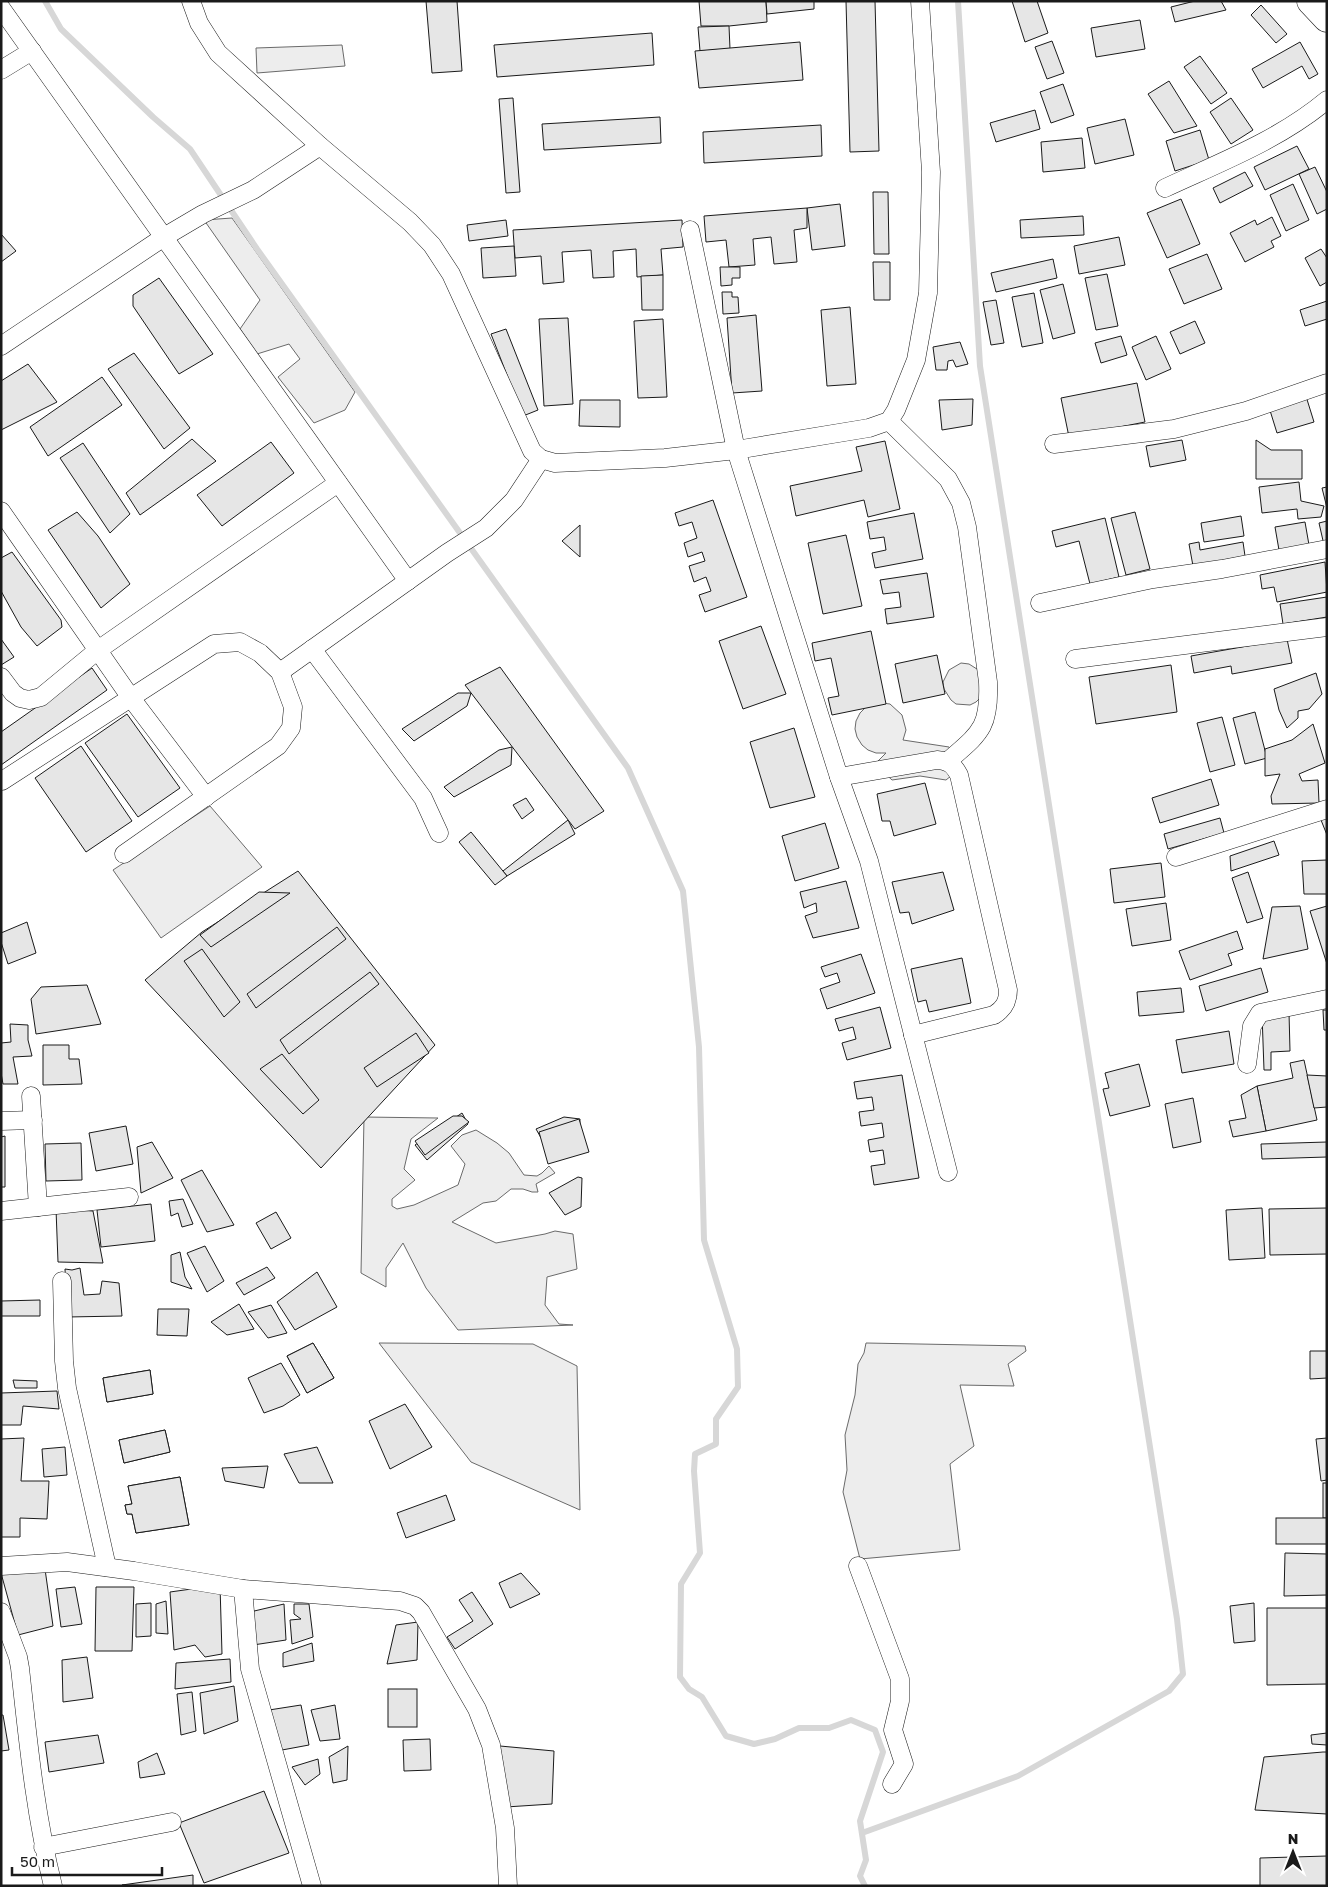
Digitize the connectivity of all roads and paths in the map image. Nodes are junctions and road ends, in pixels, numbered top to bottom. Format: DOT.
graph roads {
  1 [pos="191,1"];
  2 [pos="920,1"];
  3 [pos="1311,1"];
  4 [pos="1,8"];
  5 [pos="1327,18"];
  6 [pos="32,51"];
  7 [pos="1,70"];
  8 [pos="1327,100"];
  9 [pos="320,146"];
  10 [pos="1165,188"];
  11 [pos="690,230"];
  12 [pos="164,237"];
  13 [pos="1,346"];
  14 [pos="1327,383"];
  15 [pos="889,421"];
  16 [pos="1054,444"];
  17 [pos="736,450"];
  18 [pos="541,459"];
  19 [pos="338,482"];
  20 [pos="1,511"];
  21 [pos="1327,549"];
  22 [pos="408,582"];
  23 [pos="1040,603"];
  24 [pos="1327,627"];
  25 [pos="98,650"];
  26 [pos="312,650"];
  27 [pos="1075,659"];
  28 [pos="280,672"];
  29 [pos="1,677"];
  30 [pos="131,698"];
  31 [pos="948,761"];
  32 [pos="839,777"];
  33 [pos="2,781"];
  34 [pos="206,797"];
  35 [pos="1327,809"];
  36 [pos="439,833"];
  37 [pos="124,854"];
  38 [pos="1176,857"];
  39 [pos="1327,999"];
  40 [pos="913,1035"];
  41 [pos="1247,1064"];
  42 [pos="31,1096"];
  43 [pos="1,1120"];
  44 [pos="33,1120"];
  45 [pos="948,1172"];
  46 [pos="129,1197"];
  47 [pos="38,1207"];
  48 [pos="1,1211"];
  49 [pos="62,1281"];
  50 [pos="1,1566"];
  51 [pos="858,1566"];
  52 [pos="107,1567"];
  53 [pos="243,1589"];
  54 [pos="1,1612"];
  55 [pos="892,1784"];
  56 [pos="172,1822"];
  57 [pos="43,1847"];
  58 [pos="53,1886"];
  59 [pos="312,1886"];
  60 [pos="508,1886"];
  1 -- 9 [label="street"];
  2 -- 15 [label="street"];
  3 -- 5 [label="main road"];
  4 -- 6 [label="street"];
  6 -- 7 [label="street"];
  6 -- 12 [label="street"];
  8 -- 10 [label="street"];
  9 -- 12 [label="street"];
  9 -- 18 [label="street"];
  11 -- 17 [label="street"];
  12 -- 13 [label="street"];
  12 -- 19 [label="street"];
  14 -- 16 [label="street"];
  15 -- 17 [label="street"];
  15 -- 31 [label="street"];
  17 -- 18 [label="street"];
  17 -- 32 [label="street"];
  18 -- 22 [label="street"];
  19 -- 22 [label="street"];
  19 -- 25 [label="street"];
  20 -- 25 [label="street"];
  21 -- 23 [label="street"];
  22 -- 26 [label="street"];
  24 -- 27 [label="street"];
  25 -- 29 [label="street"];
  25 -- 30 [label="street"];
  26 -- 28 [label="street"];
  26 -- 36 [label="street"];
  28 -- 30 [label="street"];
  28 -- 34 [label="street"];
  30 -- 33 [label="street"];
  30 -- 34 [label="street"];
  31 -- 32 [label="street"];
  31 -- 40 [label="street"];
  32 -- 40 [label="street"];
  34 -- 37 [label="street"];
  35 -- 38 [label="street"];
  39 -- 41 [label="street"];
  40 -- 45 [label="street"];
  42 -- 44 [label="street"];
  43 -- 44 [label="street"];
  44 -- 47 [label="street"];
  46 -- 47 [label="street"];
  47 -- 48 [label="street"];
  49 -- 52 [label="street"];
  50 -- 52 [label="street"];
  51 -- 55 [label="street"];
  52 -- 53 [label="street"];
  53 -- 59 [label="street"];
  53 -- 60 [label="street"];
  54 -- 57 [label="street"];
  56 -- 57 [label="street"];
  57 -- 58 [label="street"];
}
